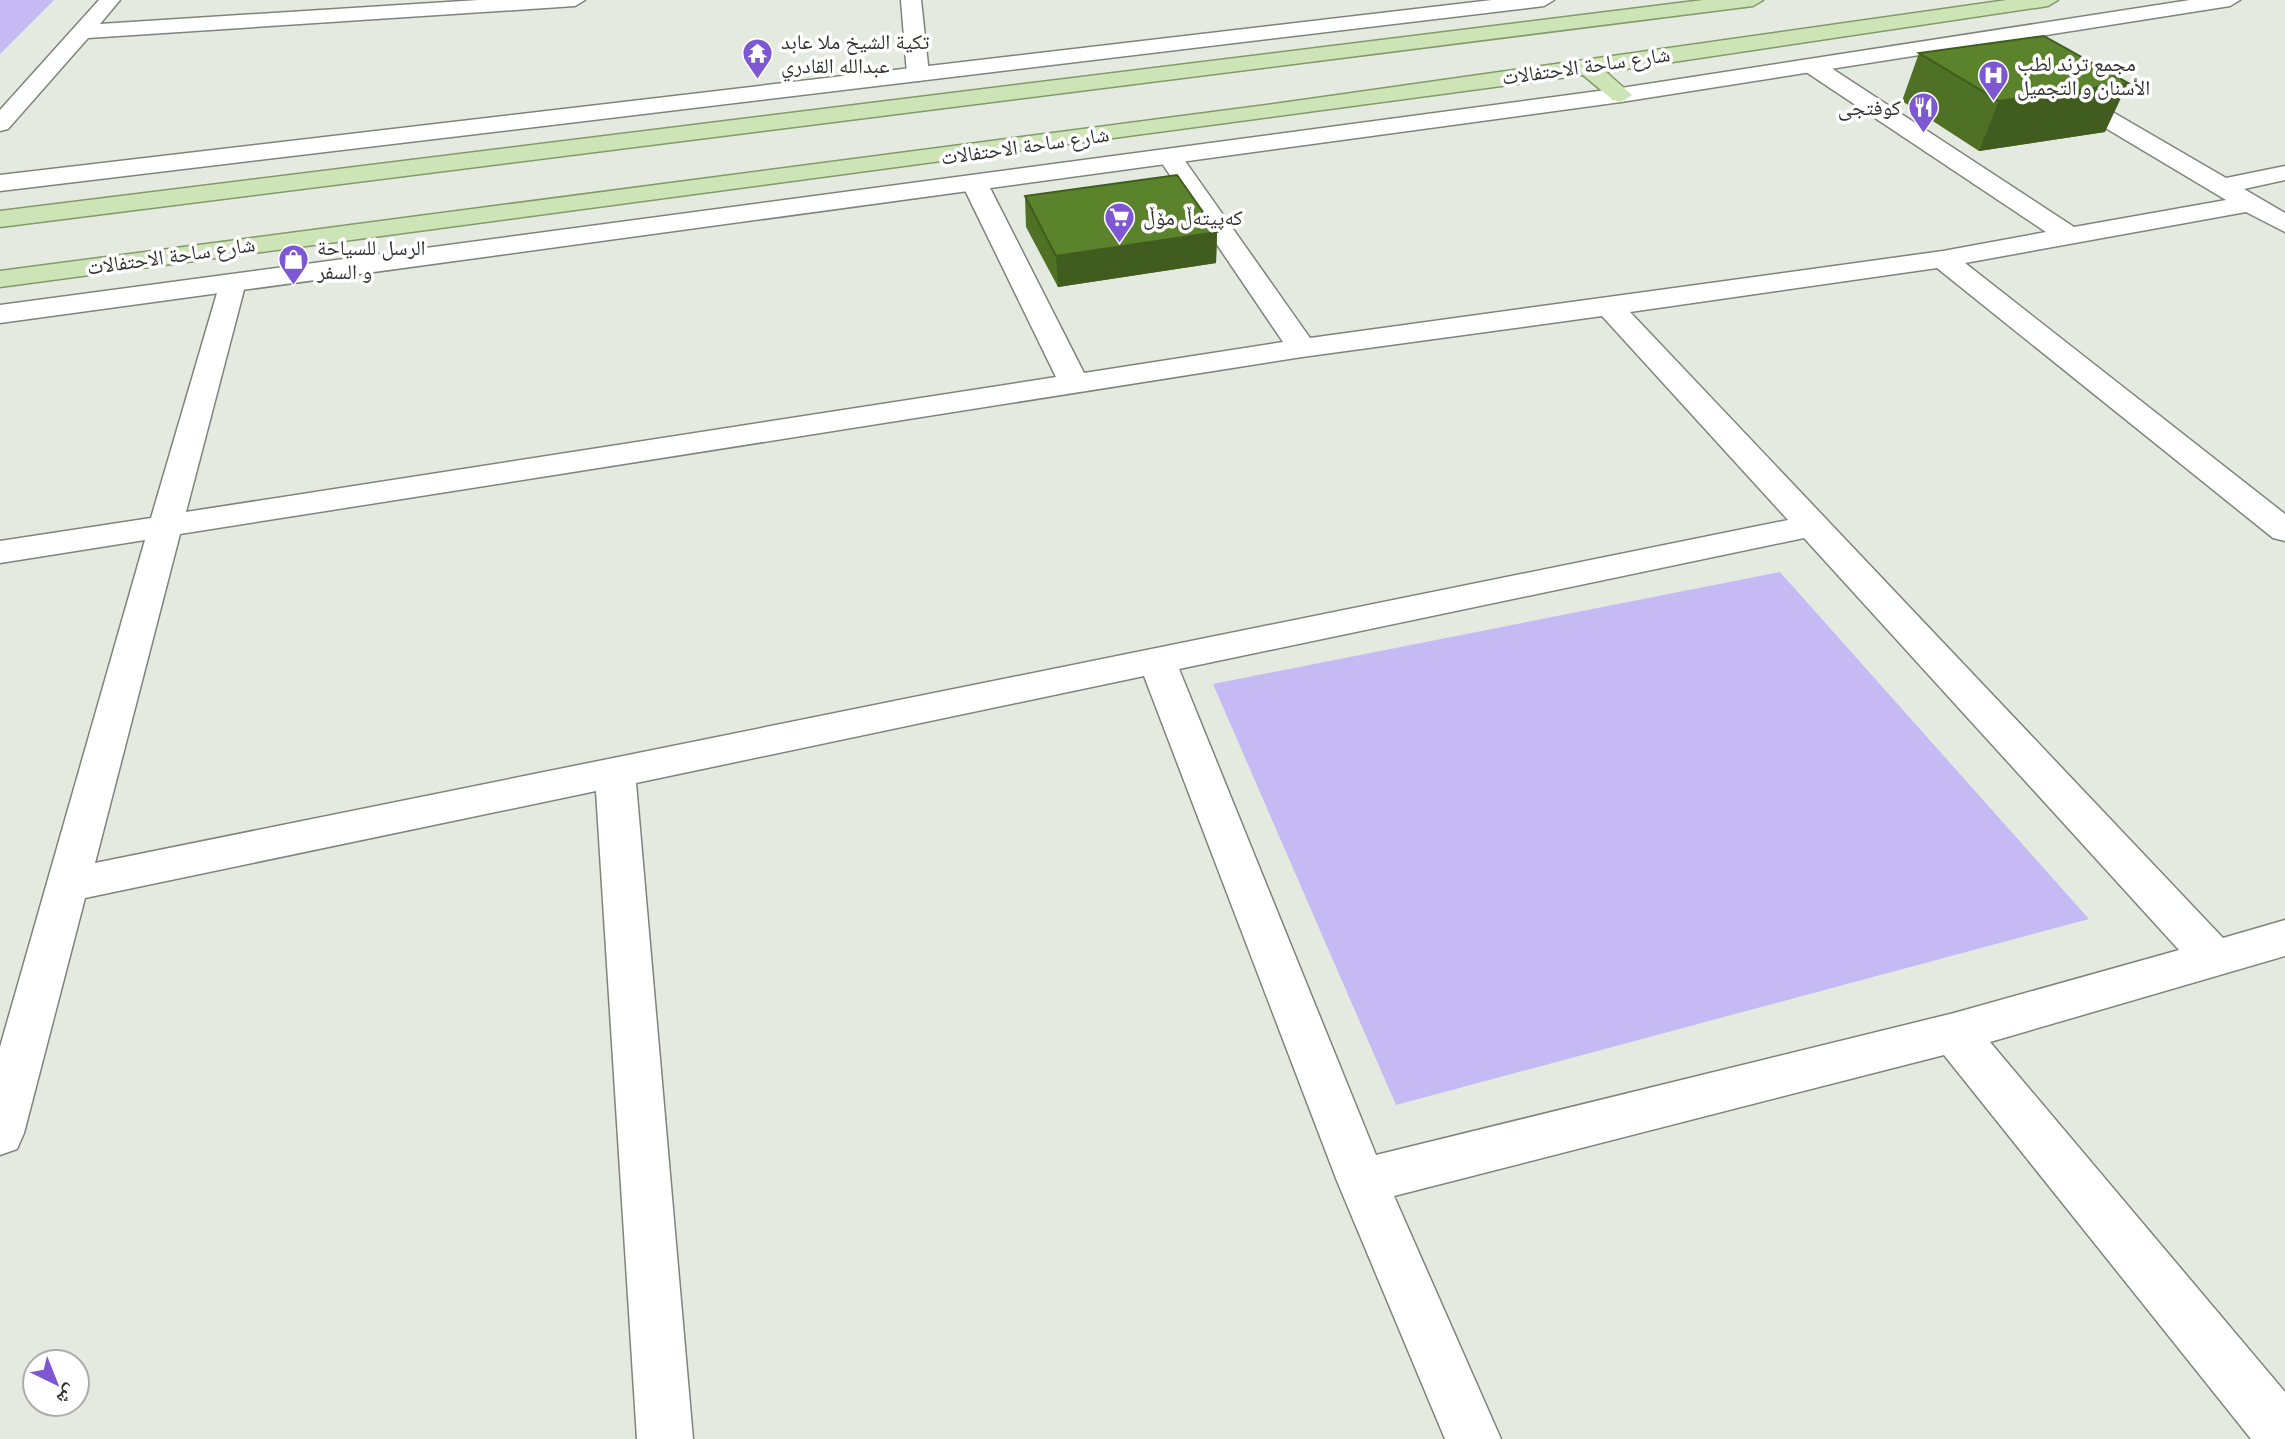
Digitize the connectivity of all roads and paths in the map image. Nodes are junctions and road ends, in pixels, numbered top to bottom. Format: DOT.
graph roads {
  1 [pos="110,0"];
  2 [pos="575,0"];
  3 [pos="911,0"];
  4 [pos="1544,0"];
  5 [pos="1753,0"];
  6 [pos="2048,0"];
  7 [pos="2230,0"];
  8 [pos="1457,10"];
  9 [pos="81,33"];
  10 [pos="1482,34"];
  11 [pos="1975,42"];
  12 [pos="1999,56"];
  13 [pos="1585,66"];
  14 [pos="1814,67"];
  15 [pos="918,74"];
  16 [pos="2046,83"];
  17 [pos="1621,94"];
  18 [pos="0,124"];
  19 [pos="1169,156"];
  20 [pos="394,170"];
  21 [pos="2285,173"];
  22 [pos="974,182"];
  23 [pos="0,183"];
  24 [pos="2225,186"];
  25 [pos="226,192"];
  26 [pos="2251,203"];
  27 [pos="378,211"];
  28 [pos="0,219"];
  29 [pos="2285,224"];
  30 [pos="2069,236"];
  31 [pos="211,251"];
  32 [pos="1943,258"];
  33 [pos="0,279"];
  34 [pos="232,282"];
  35 [pos="1608,307"];
  36 [pos="0,314"];
  37 [pos="1302,348"];
  38 [pos="1074,384"];
  39 [pos="168,523"];
  40 [pos="1809,526"];
  41 [pos="2285,531"];
  42 [pos="0,552"];
  43 [pos="1157,661"];
  44 [pos="615,773"];
  45 [pos="69,885"];
  46 [pos="2285,938"];
  47 [pos="2214,958"];
  48 [pos="1954,1034"];
  49 [pos="0,1133"];
  50 [pos="1362,1181"];
  51 [pos="2285,1436"];
  52 [pos="665,1439"];
  53 [pos="1473,1439"];
  1 -- 9 [label="street"];
  2 -- 9 [label="street"];
  3 -- 15 [label="street"];
  4 -- 8 [label="street"];
  5 -- 10 [label="main road, شارع ساحة الاحتفالات"];
  6 -- 13 [label="main road, شارع ساحة الاحتفالات"];
  7 -- 11 [label="street"];
  8 -- 10 [label="main road"];
  8 -- 15 [label="street"];
  9 -- 18 [label="street"];
  10 -- 20 [label="main road, شارع ساحة الاحتفالات"];
  11 -- 12 [label="street"];
  11 -- 14 [label="street"];
  13 -- 17 [label="main road"];
  13 -- 27 [label="main road, شارع ساحة الاحتفالات"];
  14 -- 17 [label="street"];
  14 -- 30 [label="street"];
  15 -- 23 [label="street"];
  16 -- 24 [label="street"];
  17 -- 19 [label="street"];
  19 -- 22 [label="street"];
  19 -- 37 [label="street"];
  20 -- 25 [label="main road, شارع ساحة الاحتفالات"];
  20 -- 27 [label="main road"];
  21 -- 24 [label="street"];
  22 -- 34 [label="street"];
  22 -- 38 [label="street"];
  24 -- 26 [label="street"];
  25 -- 28 [label="main road, شارع ساحة الاحتفالات"];
  25 -- 31 [label="main road"];
  26 -- 29 [label="street"];
  26 -- 30 [label="street"];
  27 -- 31 [label="main road, شارع ساحة الاحتفالات"];
  30 -- 32 [label="street"];
  31 -- 33 [label="main road, شارع ساحة الاحتفالات"];
  32 -- 35 [label="street"];
  32 -- 41 [label="street"];
  34 -- 36 [label="street"];
  34 -- 39 [label="street"];
  35 -- 37 [label="street"];
  35 -- 40 [label="street"];
  37 -- 38 [label="street"];
  38 -- 39 [label="street"];
  39 -- 42 [label="street"];
  39 -- 45 [label="street"];
  40 -- 43 [label="street"];
  40 -- 47 [label="street"];
  43 -- 44 [label="street"];
  43 -- 50 [label="street"];
  44 -- 45 [label="street"];
  44 -- 52 [label="street"];
  45 -- 49 [label="street"];
  46 -- 47 [label="street"];
  47 -- 48 [label="street"];
  48 -- 50 [label="street"];
  48 -- 51 [label="street"];
  50 -- 53 [label="street"];
}
